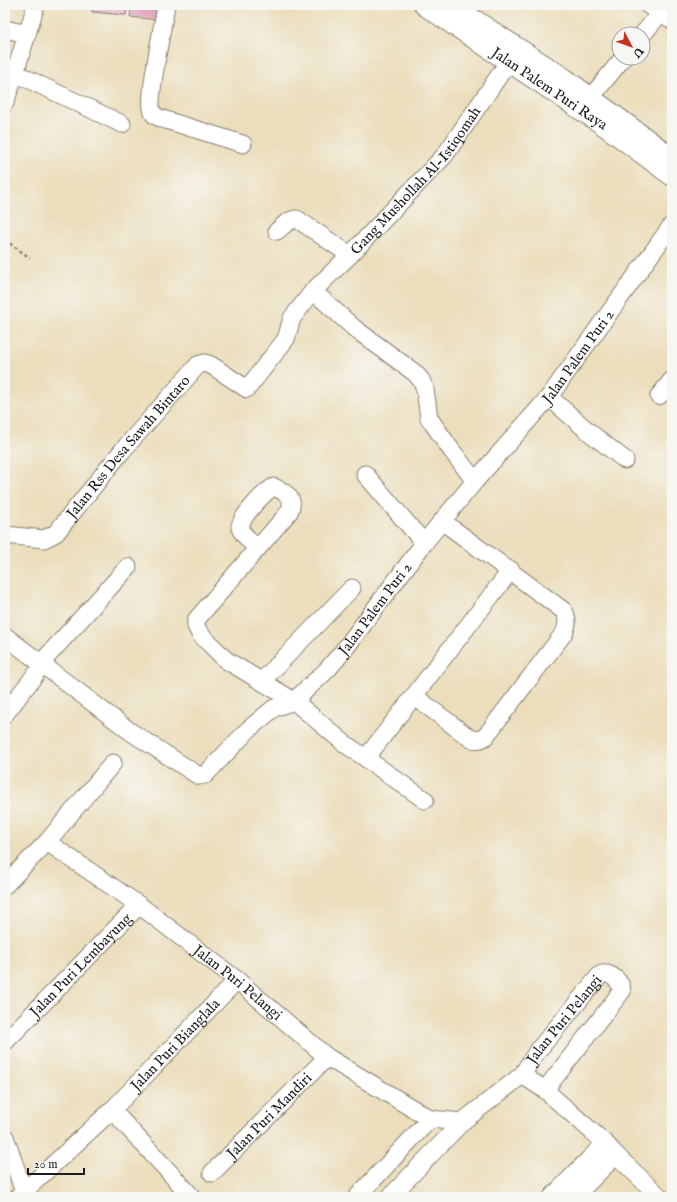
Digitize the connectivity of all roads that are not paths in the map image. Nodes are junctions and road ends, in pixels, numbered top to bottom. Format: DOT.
graph roads {
  1 [pos="36,5"];
  2 [pos="166,5"];
  3 [pos="425,5"];
  4 [pos="454,5"];
  5 [pos="662,11"];
  6 [pos="650,26"];
  7 [pos="5,29"];
  8 [pos="27,34"];
  9 [pos="509,61"];
  10 [pos="616,66"];
  11 [pos="16,73"];
  12 [pos="592,96"];
  13 [pos="5,103"];
  14 [pos="122,124"];
  15 [pos="243,144"];
  16 [pos="672,156"];
  17 [pos="672,175"];
  18 [pos="672,225"];
  19 [pos="277,231"];
  20 [pos="350,255"];
  21 [pos="313,291"];
  22 [pos="672,380"];
  23 [pos="247,389"];
  24 [pos="659,396"];
  25 [pos="549,397"];
  26 [pos="625,460"];
  27 [pos="365,474"];
  28 [pos="475,481"];
  29 [pos="442,521"];
  30 [pos="5,535"];
  31 [pos="424,543"];
  32 [pos="257,549"];
  33 [pos="128,567"];
  34 [pos="511,570"];
  35 [pos="352,588"];
  36 [pos="5,636"];
  37 [pos="38,669"];
  38 [pos="262,681"];
  39 [pos="414,696"];
  40 [pos="294,701"];
  41 [pos="5,714"];
  42 [pos="366,758"];
  43 [pos="113,763"];
  44 [pos="425,800"];
  45 [pos="47,842"];
  46 [pos="5,885"];
  47 [pos="139,905"];
  48 [pos="237,980"];
  49 [pos="5,1042"];
  50 [pos="327,1057"];
  51 [pos="522,1075"];
  52 [pos="545,1090"];
  53 [pos="112,1110"];
  54 [pos="430,1119"];
  55 [pos="462,1122"];
  56 [pos="5,1137"];
  57 [pos="611,1149"];
  58 [pos="212,1173"];
  59 [pos="21,1194"];
  60 [pos="192,1197"];
  61 [pos="357,1197"];
  62 [pos="390,1197"];
  63 [pos="552,1197"];
  64 [pos="574,1197"];
  65 [pos="660,1197"];
  1 -- 8 [label="street"];
  2 -- 15 [label="street"];
  3 -- 9 [label="street, Jalan Palem Puri Raya"];
  4 -- 12 [label="street"];
  5 -- 6 [label="street"];
  7 -- 8 [label="street"];
  8 -- 11 [label="street"];
  9 -- 17 [label="street, Jalan Palem Puri Raya"];
  9 -- 20 [label="street, Gang Mushollah Al-Istiqomah"];
  10 -- 12 [label="street"];
  11 -- 13 [label="street"];
  11 -- 14 [label="street"];
  12 -- 16 [label="street"];
  18 -- 25 [label="street, Jalan Palem Puri 2"];
  19 -- 20 [label="street"];
  20 -- 21 [label="street, Gang Mushollah Al-Istiqomah"];
  21 -- 23 [label="street, Gang Mushollah Al-Istiqomah"];
  21 -- 28 [label="street"];
  22 -- 24 [label="street"];
  23 -- 30 [label="street, Jalan Rss Desa Sawah Bintaro"];
  25 -- 26 [label="street"];
  25 -- 28 [label="street, Jalan Palem Puri 2"];
  27 -- 31 [label="street"];
  28 -- 29 [label="street, Jalan Palem Puri 2"];
  29 -- 31 [label="street, Jalan Palem Puri 2"];
  29 -- 34 [label="street"];
  31 -- 40 [label="street, Jalan Palem Puri 2"];
  32 -- 38 [label="street"];
  33 -- 37 [label="street"];
  34 -- 39 [label="street"];
  34 -- 39 [label="street"];
  35 -- 38 [label="street"];
  36 -- 37 [label="street, Jalan Palem Puri 2"];
  37 -- 40 [label="street, Jalan Palem Puri 2"];
  37 -- 41 [label="street"];
  38 -- 40 [label="street"];
  39 -- 42 [label="street"];
  40 -- 42 [label="street"];
  42 -- 44 [label="street"];
  43 -- 45 [label="street"];
  45 -- 46 [label="street"];
  45 -- 47 [label="street, Jalan Puri Pelangi"];
  47 -- 48 [label="street, Jalan Puri Pelangi"];
  47 -- 49 [label="street, Jalan Puri Lembayung"];
  48 -- 50 [label="street, Jalan Puri Pelangi"];
  48 -- 53 [label="street, Jalan Puri Bianglala"];
  50 -- 54 [label="street, Jalan Puri Pelangi"];
  50 -- 58 [label="street, Jalan Puri Mandiri"];
  51 -- 52 [label="street, Jalan Puri Pelangi"];
  51 -- 52 [label="street, Jalan Puri Pelangi"];
  51 -- 55 [label="street, Jalan Puri Pelangi"];
  52 -- 57 [label="street, Jalan Puri Pelangi"];
  53 -- 59 [label="street, Jalan Puri Bianglala"];
  53 -- 60 [label="street"];
  54 -- 55 [label="street, Jalan Puri Pelangi"];
  54 -- 61 [label="street"];
  55 -- 62 [label="street, Jalan Puri Pelangi"];
  56 -- 59 [label="street"];
  57 -- 63 [label="street"];
  57 -- 64 [label="street"];
  57 -- 65 [label="street, Jalan Puri Pelangi"];
}
